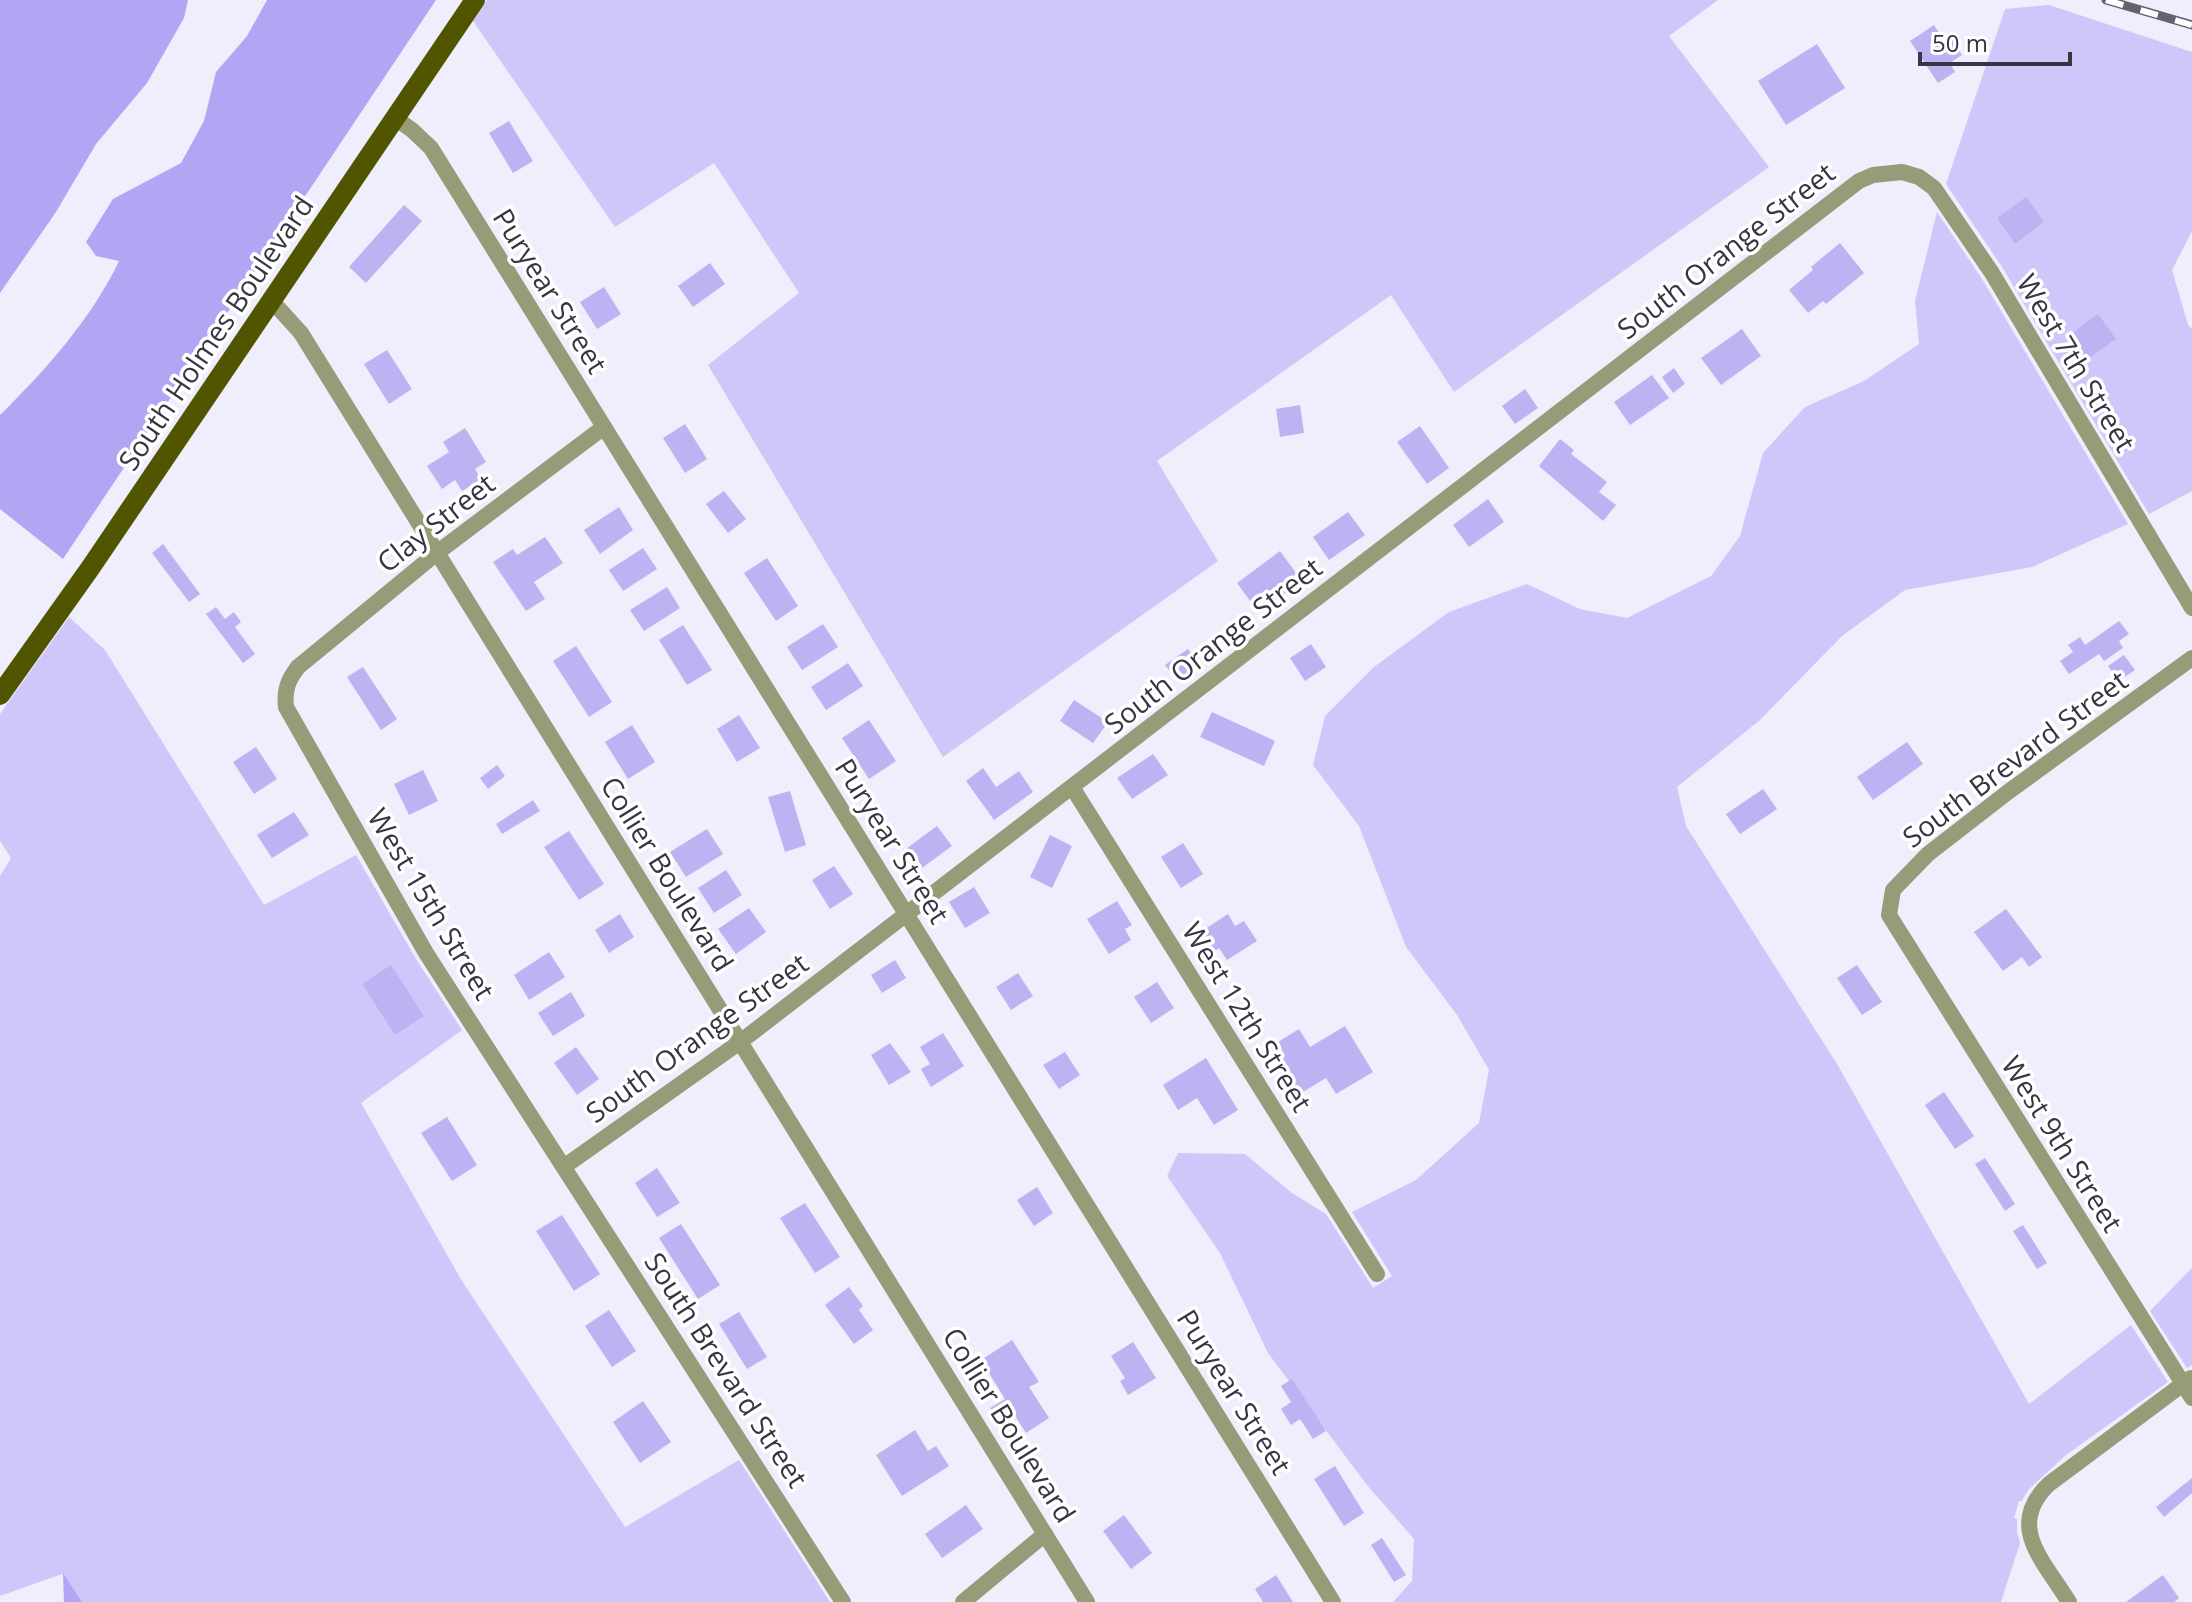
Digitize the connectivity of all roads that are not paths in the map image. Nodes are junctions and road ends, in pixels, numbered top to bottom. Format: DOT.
graph roads {
  1 [pos="475,0"];
  2 [pos="395,118"];
  3 [pos="1892,171"];
  4 [pos="272,301"];
  5 [pos="604,427"];
  6 [pos="438,552"];
  7 [pos="2192,608"];
  8 [pos="2192,658"];
  9 [pos="303,663"];
  10 [pos="0,695"];
  11 [pos="1072,787"];
  12 [pos="907,914"];
  13 [pos="1889,915"];
  14 [pos="740,1042"];
  15 [pos="565,1166"];
  16 [pos="1377,1274"];
  17 [pos="2189,1386"];
  18 [pos="1045,1534"];
  19 [pos="843,1602"];
  20 [pos="963,1602"];
  21 [pos="1087,1602"];
  22 [pos="1333,1602"];
  23 [pos="2069,1602"];
  1 -- 2 [label="main road, South Holmes Boulevard"];
  2 -- 4 [label="main road, South Holmes Boulevard"];
  2 -- 5 [label="street, Puryear Street"];
  3 -- 7 [label="street, West 7th Street"];
  3 -- 11 [label="street, South Orange Street"];
  4 -- 6 [label="street, Collier Boulevard"];
  4 -- 10 [label="main road, South Holmes Boulevard"];
  5 -- 6 [label="street, Clay Street"];
  5 -- 12 [label="street, Puryear Street"];
  6 -- 9 [label="street, Clay Street"];
  6 -- 14 [label="street, Collier Boulevard"];
  8 -- 13 [label="street, South Brevard Street"];
  9 -- 15 [label="street, West 15th Street"];
  11 -- 12 [label="street, South Orange Street"];
  11 -- 16 [label="street, West 12th Street"];
  12 -- 14 [label="street, South Orange Street"];
  12 -- 22 [label="street, Puryear Street"];
  13 -- 17 [label="street, West 9th Street"];
  14 -- 15 [label="street, South Orange Street"];
  14 -- 18 [label="street, Collier Boulevard"];
  15 -- 19 [label="street, South Brevard Street"];
  17 -- 23 [label="street"];
  18 -- 20 [label="street"];
  18 -- 21 [label="street, Collier Boulevard"];
}
